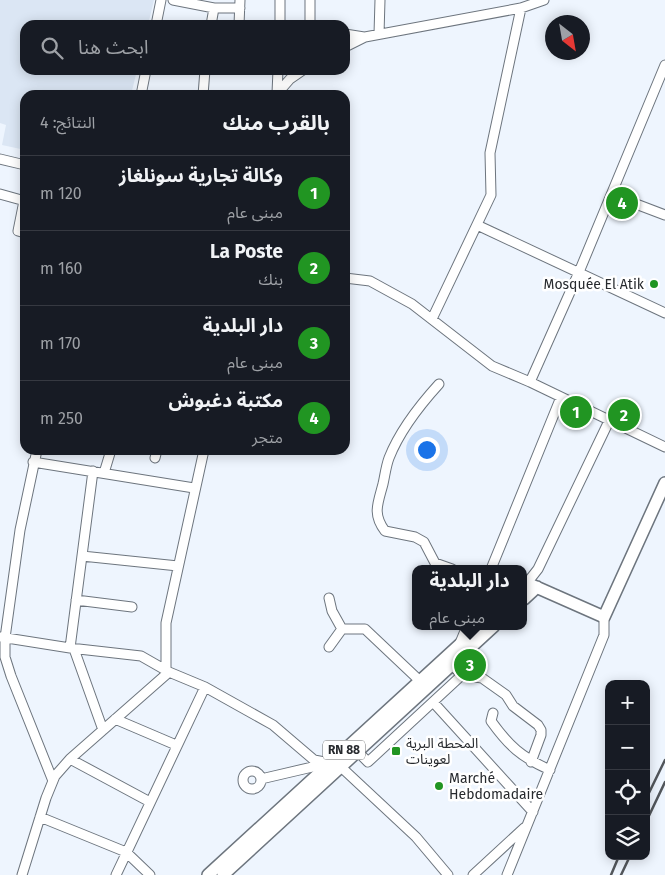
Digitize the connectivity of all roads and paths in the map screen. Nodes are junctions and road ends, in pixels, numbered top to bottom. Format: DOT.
graph roads {
  1 [pos="161,0"];
  2 [pos="173,0"];
  3 [pos="280,0"];
  4 [pos="310,0"];
  5 [pos="380,0"];
  6 [pos="544,0"];
  7 [pos="240,4"];
  8 [pos="214,8"];
  9 [pos="521,8"];
  10 [pos="157,20"];
  11 [pos="212,20"];
  12 [pos="239,20"];
  13 [pos="280,20"];
  14 [pos="310,20"];
  15 [pos="380,34"];
  16 [pos="350,35"];
  17 [pos="365,37"];
  18 [pos="350,44"];
  19 [pos="665,67"];
  20 [pos="145,75"];
  21 [pos="205,75"];
  22 [pos="278,75"];
  23 [pos="296,75"];
  24 [pos="662,79"];
  25 [pos="142,90"];
  26 [pos="203,90"];
  27 [pos="276,90"];
  28 [pos="280,90"];
  29 [pos="0,159"];
  30 [pos="20,164"];
  31 [pos="0,194"];
  32 [pos="20,200"];
  33 [pos="636,204"];
  34 [pos="665,215"];
  35 [pos="477,225"];
  36 [pos="579,272"];
  37 [pos="350,279"];
  38 [pos="665,312"];
  39 [pos="432,319"];
  40 [pos="530,382"];
  41 [pos="439,384"];
  42 [pos="561,397"];
  43 [pos="609,421"];
  44 [pos="665,447"];
  45 [pos="35,455"];
  46 [pos="109,455"];
  47 [pos="203,455"];
  48 [pos="33,462"];
  49 [pos="93,471"];
  50 [pos="104,473"];
  51 [pos="665,483"];
  52 [pos="194,488"];
  53 [pos="82,556"];
  54 [pos="438,565"];
  55 [pos="493,565"];
  56 [pos="178,566"];
  57 [pos="529,586"];
  58 [pos="329,598"];
  59 [pos="76,600"];
  60 [pos="132,607"];
  61 [pos="604,617"];
  62 [pos="342,629"];
  63 [pos="465,630"];
  64 [pos="476,630"];
  65 [pos="490,630"];
  66 [pos="2,638"];
  67 [pos="459,646"];
  68 [pos="329,647"];
  69 [pos="72,648"];
  70 [pos="452,665"];
  71 [pos="168,671"];
  72 [pos="462,675"];
  73 [pos="420,681"];
  74 [pos="205,687"];
  75 [pos="433,702"];
  76 [pos="494,713"];
  77 [pos="116,719"];
  78 [pos="103,730"];
  79 [pos="176,745"];
  80 [pos="358,752"];
  81 [pos="70,759"];
  82 [pos="531,762"];
  83 [pos="336,765"];
  84 [pos="550,770"];
  85 [pos="261,779"];
  86 [pos="53,781"];
  87 [pos="150,802"];
  88 [pos="533,812"];
  89 [pos="40,817"];
  90 [pos="527,825"];
  91 [pos="126,852"];
  92 [pos="217,873"];
  93 [pos="22,875"];
  94 [pos="116,875"];
  95 [pos="150,875"];
  96 [pos="448,875"];
  97 [pos="473,875"];
  98 [pos="507,875"];
  1 -- 10 [label="street"];
  2 -- 8 [label="street"];
  3 -- 13 [label="street"];
  4 -- 14 [label="street"];
  5 -- 15 [label="street"];
  6 -- 9 [label="street"];
  7 -- 8 [label="street"];
  7 -- 12 [label="street"];
  8 -- 11 [label="street"];
  9 -- 15 [label="street"];
  9 -- 35 [label="street"];
  15 -- 17 [label="street"];
  16 -- 17 [label="street"];
  17 -- 18 [label="street"];
  19 -- 24 [label="street"];
  20 -- 25 [label="street"];
  21 -- 26 [label="street"];
  22 -- 27 [label="street"];
  23 -- 28 [label="street"];
  24 -- 36 [label="street"];
  29 -- 30 [label="street"];
  31 -- 32 [label="street"];
  33 -- 34 [label="street"];
  35 -- 36 [label="street"];
  35 -- 39 [label="street"];
  36 -- 38 [label="street"];
  36 -- 40 [label="street"];
  37 -- 39 [label="street"];
  39 -- 40 [label="street"];
  40 -- 42 [label="street"];
  41 -- 54 [label="street"];
  42 -- 43 [label="street"];
  42 -- 55 [label="street"];
  43 -- 44 [label="street"];
  43 -- 57 [label="street"];
  45 -- 48 [label="street"];
  46 -- 50 [label="street"];
  47 -- 52 [label="street"];
  48 -- 49 [label="street"];
  48 -- 66 [label="street"];
  49 -- 50 [label="street"];
  49 -- 53 [label="street"];
  50 -- 52 [label="street"];
  51 -- 61 [label="main road"];
  52 -- 56 [label="street"];
  53 -- 56 [label="street"];
  53 -- 59 [label="street"];
  56 -- 71 [label="street"];
  57 -- 61 [label="main road"];
  58 -- 62 [label="street"];
  59 -- 60 [label="street"];
  59 -- 69 [label="street"];
  61 -- 84 [label="street"];
  62 -- 68 [label="street"];
  62 -- 73 [label="street"];
  63 -- 67 [label="street"];
  64 -- 67 [label="main road, RN 88"];
  65 -- 70 [label="main road, RN 88"];
  66 -- 69 [label="street"];
  66 -- 86 [label="street"];
  67 -- 73 [label="main road, RN 88"];
  69 -- 71 [label="street"];
  69 -- 78 [label="street"];
  70 -- 72 [label="street"];
  70 -- 80 [label="main road, RN 88"];
  71 -- 74 [label="street"];
  71 -- 77 [label="street"];
  72 -- 75 [label="street"];
  72 -- 82 [label="street"];
  73 -- 83 [label="main road, RN 88"];
  74 -- 79 [label="street"];
  74 -- 83 [label="street"];
  75 -- 80 [label="street"];
  75 -- 88 [label="street"];
  76 -- 82 [label="street"];
  77 -- 78 [label="street"];
  77 -- 79 [label="street"];
  78 -- 81 [label="street"];
  79 -- 87 [label="street"];
  80 -- 83 [label="main road, RN 88"];
  81 -- 86 [label="street"];
  81 -- 87 [label="street"];
  82 -- 84 [label="street"];
  83 -- 85 [label="street"];
  83 -- 92 [label="main road, RN 88"];
  83 -- 96 [label="street"];
  84 -- 88 [label="street"];
  86 -- 89 [label="street"];
  87 -- 91 [label="street"];
  88 -- 90 [label="street"];
  89 -- 91 [label="street"];
  89 -- 93 [label="street"];
  90 -- 97 [label="street"];
  90 -- 98 [label="street"];
  91 -- 94 [label="street"];
  91 -- 95 [label="street"];
}
